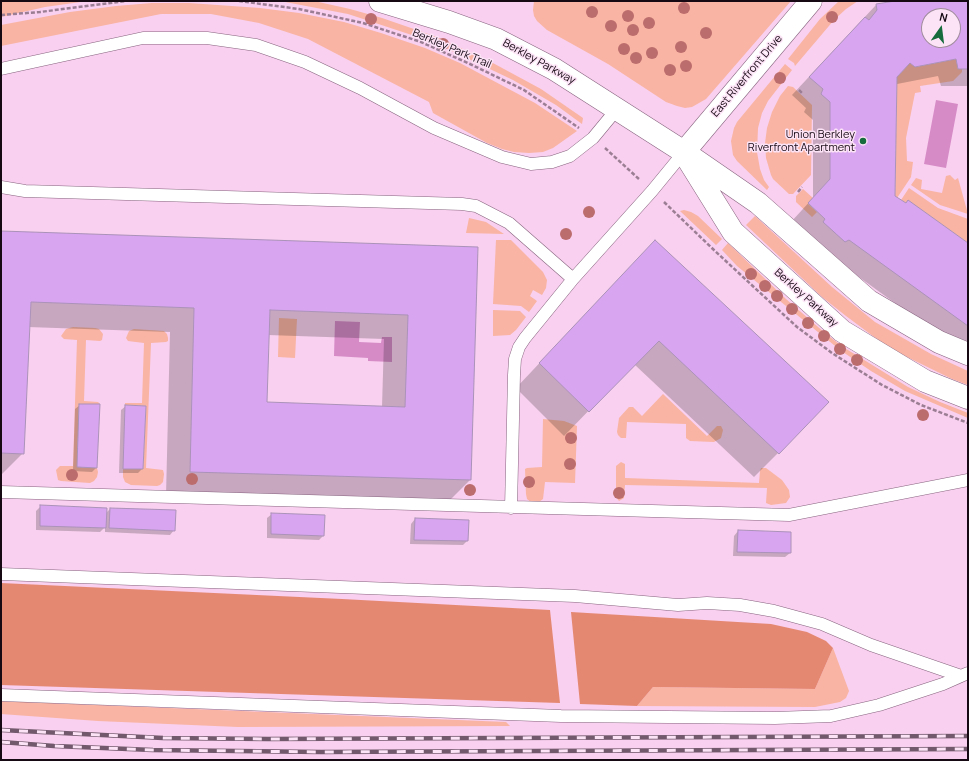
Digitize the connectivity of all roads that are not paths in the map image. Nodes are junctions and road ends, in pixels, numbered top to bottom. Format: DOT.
graph roads {
  1 [pos="380,1"];
  2 [pos="811,1"];
  3 [pos="1,69"];
  4 [pos="617,109"];
  5 [pos="684,152"];
  6 [pos="1,187"];
  7 [pos="573,279"];
  8 [pos="968,354"];
  9 [pos="968,398"];
  10 [pos="968,480"];
  11 [pos="1,492"];
  12 [pos="511,508"];
  13 [pos="1,574"];
  14 [pos="964,674"];
  15 [pos="1,695"];
  1 -- 4 [label="main road, Berkley Parkway"];
  2 -- 5 [label="main road, East Riverfront Drive"];
  3 -- 4 [label="lane"];
  4 -- 5 [label="main road, Berkley Parkway"];
  5 -- 7 [label="lane"];
  5 -- 8 [label="main road, Berkley Parkway"];
  5 -- 9 [label="main road, Berkley Parkway"];
  6 -- 7 [label="lane"];
  7 -- 12 [label="lane"];
  10 -- 12 [label="lane"];
  11 -- 12 [label="lane"];
  13 -- 14 [label="lane"];
  14 -- 15 [label="lane"];
}
